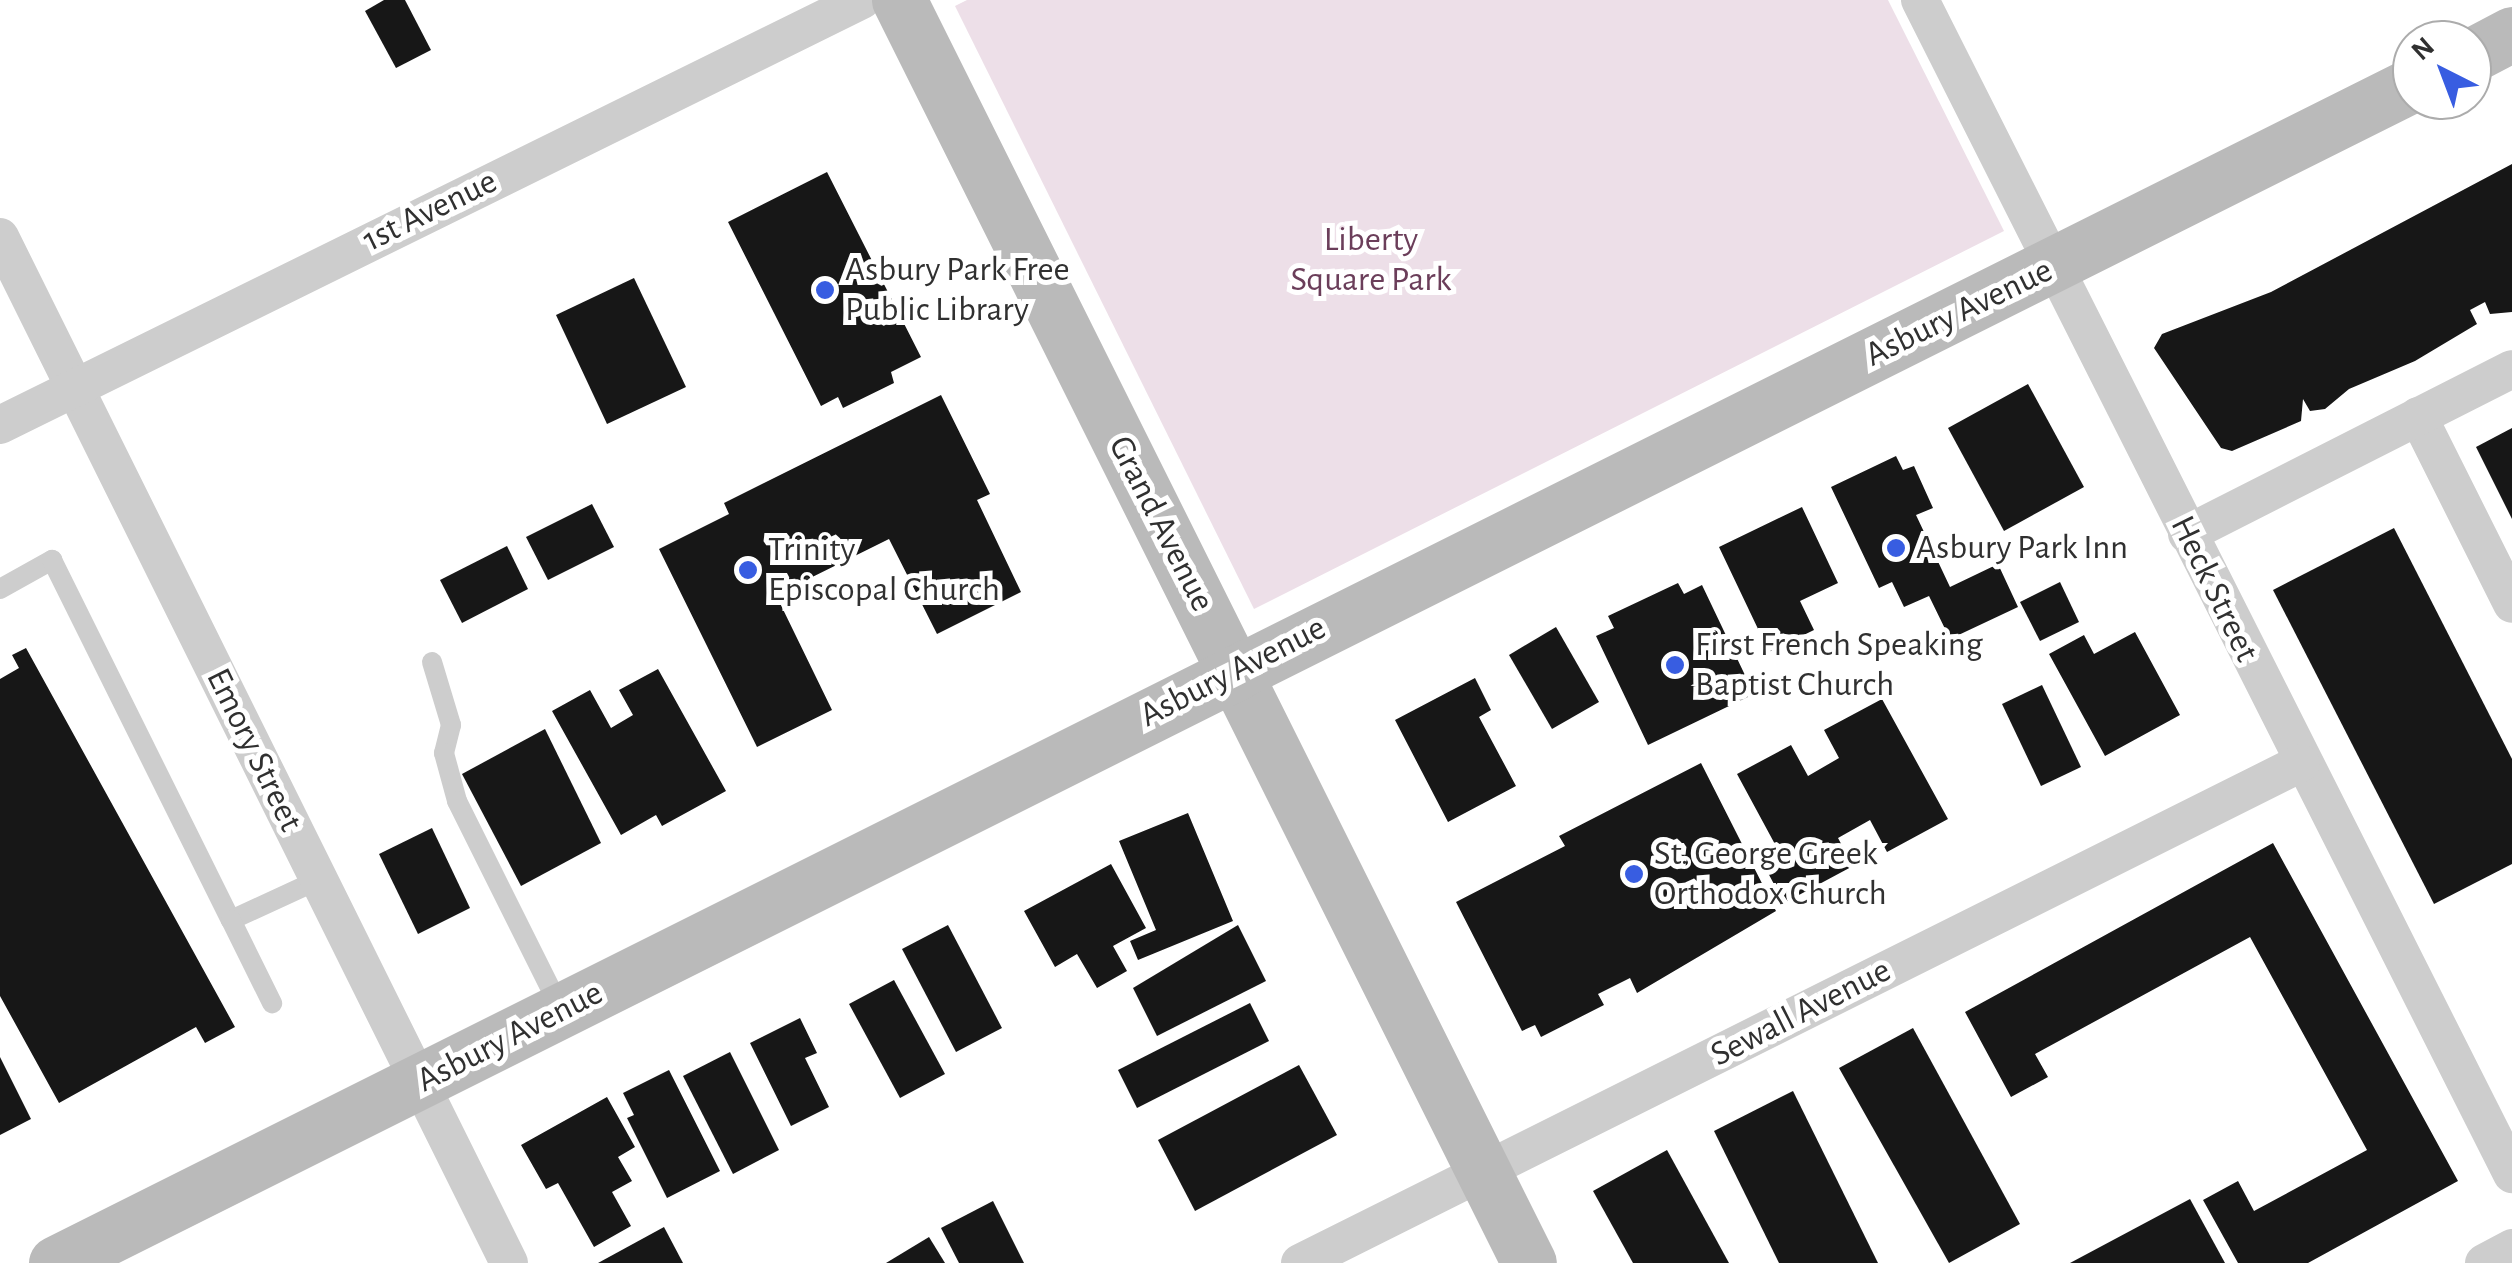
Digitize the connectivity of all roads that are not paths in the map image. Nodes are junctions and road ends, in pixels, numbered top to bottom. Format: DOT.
graph roads {
  1 [pos="862,0"];
  2 [pos="899,0"];
  3 [pos="1920,0"];
  4 [pos="2392,95"];
  5 [pos="0,237"];
  6 [pos="2053,267"];
  7 [pos="2512,369"];
  8 [pos="75,387"];
  9 [pos="2418,416"];
  10 [pos="0,425"];
  11 [pos="2187,534"];
  12 [pos="0,588"];
  13 [pos="2512,604"];
  14 [pos="432,662"];
  15 [pos="1234,670"];
  16 [pos="2301,764"];
  17 [pos="318,880"];
  18 [pos="231,920"];
  19 [pos="272,1003"];
  20 [pos="562,1011"];
  21 [pos="419,1082"];
  22 [pos="1484,1172"];
  23 [pos="2512,1174"];
  24 [pos="2512,1248"];
  25 [pos="56,1263"];
  26 [pos="509,1263"];
  27 [pos="1300,1263"];
  28 [pos="1529,1263"];
  29 [pos="2484,1263"];
  1 -- 8 [label="street, 1st Avenue"];
  2 -- 15 [label="street, Grand Avenue"];
  3 -- 6 [label="street, Heck Street"];
  4 -- 6 [label="street, Asbury Avenue"];
  5 -- 8 [label="street, Emory Street"];
  6 -- 11 [label="street, Heck Street"];
  6 -- 15 [label="street, Asbury Avenue"];
  7 -- 9 [label="street"];
  8 -- 10 [label="street, 1st Avenue"];
  8 -- 17 [label="street, Emory Street"];
  9 -- 11 [label="street"];
  9 -- 13 [label="street"];
  11 -- 16 [label="street, Heck Street"];
  12 -- 18 [label="lane"];
  14 -- 20 [label="lane"];
  15 -- 20 [label="street, Asbury Avenue"];
  15 -- 22 [label="street, Grand Avenue"];
  16 -- 22 [label="street, Sewall Avenue"];
  16 -- 23 [label="street, Heck Street"];
  17 -- 18 [label="lane"];
  17 -- 21 [label="street, Emory Street"];
  18 -- 19 [label="lane"];
  20 -- 21 [label="street, Asbury Avenue"];
  21 -- 25 [label="street, Asbury Avenue"];
  21 -- 26 [label="street, Emory Street"];
  22 -- 27 [label="street, Sewall Avenue"];
  22 -- 28 [label="street, Grand Avenue"];
  24 -- 29 [label="street"];
}
